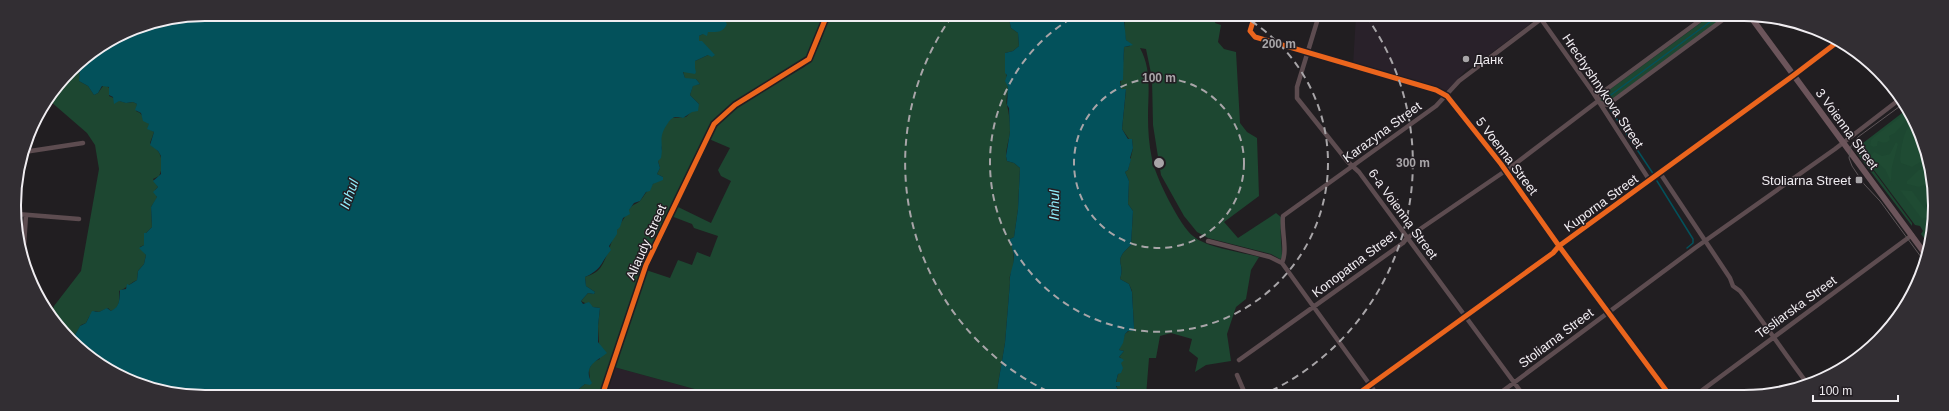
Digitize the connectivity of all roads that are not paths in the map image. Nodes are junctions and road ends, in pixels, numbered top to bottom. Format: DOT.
graph roads {
  1 [pos="825,21"];
  2 [pos="1254,21"];
  3 [pos="1317,21"];
  4 [pos="1536,21"];
  5 [pos="1544,21"];
  6 [pos="1699,21"];
  7 [pos="1721,21"];
  8 [pos="1754,21"];
  9 [pos="1834,45"];
  10 [pos="1308,53"];
  11 [pos="1794,76"];
  12 [pos="1447,96"];
  13 [pos="1598,101"];
  14 [pos="1896,102"];
  15 [pos="1844,142"];
  16 [pos="83,143"];
  17 [pos="29,151"];
  18 [pos="1353,166"];
  19 [pos="1505,170"];
  20 [pos="1660,173"];
  21 [pos="1650,181"];
  22 [pos="21,214"];
  23 [pos="26,215"];
  24 [pos="79,219"];
  25 [pos="1912,235"];
  26 [pos="24,238"];
  27 [pos="1407,238"];
  28 [pos="1208,241"];
  29 [pos="1706,241"];
  30 [pos="1559,246"];
  31 [pos="1922,250"];
  32 [pos="1282,263"];
  33 [pos="1314,307"];
  34 [pos="1609,311"];
  35 [pos="1465,318"];
  36 [pos="1775,336"];
  37 [pos="1238,360"];
  38 [pos="1237,375"];
  39 [pos="1804,379"];
  40 [pos="1514,383"];
  41 [pos="1370,386"];
  42 [pos="604,390"];
  43 [pos="1243,390"];
  44 [pos="1364,390"];
  45 [pos="1373,390"];
  46 [pos="1504,390"];
  47 [pos="1519,390"];
  48 [pos="1666,390"];
  49 [pos="1701,390"];
  1 -- 42 [label="street, Aliaudy Street"];
  2 -- 10 [label="street, 5 Voenna Street"];
  3 -- 10 [label="street, 6-a Voienna Street"];
  4 -- 12 [label="street, Karazyna Street"];
  5 -- 13 [label="street, Hrechyshnykova Street"];
  6 -- 13 [label="street, Konopatna Street"];
  7 -- 13 [label="street"];
  8 -- 11 [label="main road, 3 Voienna Street"];
  9 -- 11 [label="street, Kuporna Street"];
  10 -- 12 [label="street, 5 Voenna Street"];
  10 -- 18 [label="street, 6-a Voienna Street"];
  11 -- 15 [label="main road, 3 Voienna Street"];
  11 -- 20 [label="street, Kuporna Street"];
  12 -- 18 [label="street, Karazyna Street"];
  12 -- 19 [label="street, 5 Voenna Street"];
  13 -- 19 [label="street, Konopatna Street"];
  13 -- 21 [label="street, Hrechyshnykova Street"];
  14 -- 15 [label="street, Stoliarna Street"];
  15 -- 25 [label="main road, 3 Voienna Street"];
  15 -- 29 [label="street, Stoliarna Street"];
  16 -- 17 [label="street"];
  18 -- 27 [label="street, 6-a Voienna Street"];
  18 -- 32 [label="street, Karazyna Street"];
  19 -- 27 [label="street, Konopatna Street"];
  19 -- 30 [label="street, 5 Voenna Street"];
  20 -- 21 [label="street, Kuporna Street"];
  20 -- 29 [label="street"];
  21 -- 30 [label="street, Kuporna Street"];
  22 -- 23 [label="street"];
  23 -- 24 [label="street"];
  23 -- 26 [label="street"];
  25 -- 31 [label="main road, 3 Voienna Street"];
  25 -- 36 [label="street, Tesliarska Street"];
  27 -- 33 [label="street, Konopatna Street"];
  27 -- 35 [label="street, 6-a Voienna Street"];
  28 -- 32 [label="street"];
  29 -- 34 [label="street, Stoliarna Street"];
  29 -- 36 [label="street"];
  30 -- 34 [label="street, 5 Voenna Street"];
  30 -- 35 [label="street, Kuporna Street"];
  32 -- 33 [label="street"];
  33 -- 37 [label="street, Konopatna Street"];
  33 -- 41 [label="street"];
  34 -- 40 [label="street, Stoliarna Street"];
  34 -- 48 [label="street, 5 Voenna Street"];
  35 -- 40 [label="street, 6-a Voienna Street"];
  35 -- 41 [label="street, Kuporna Street"];
  36 -- 39 [label="street"];
  36 -- 49 [label="street, Tesliarska Street"];
  38 -- 43 [label="street"];
  40 -- 46 [label="street, Stoliarna Street"];
  40 -- 47 [label="street, 6-a Voienna Street"];
  41 -- 44 [label="street, Kuporna Street"];
  41 -- 45 [label="street"];
}
